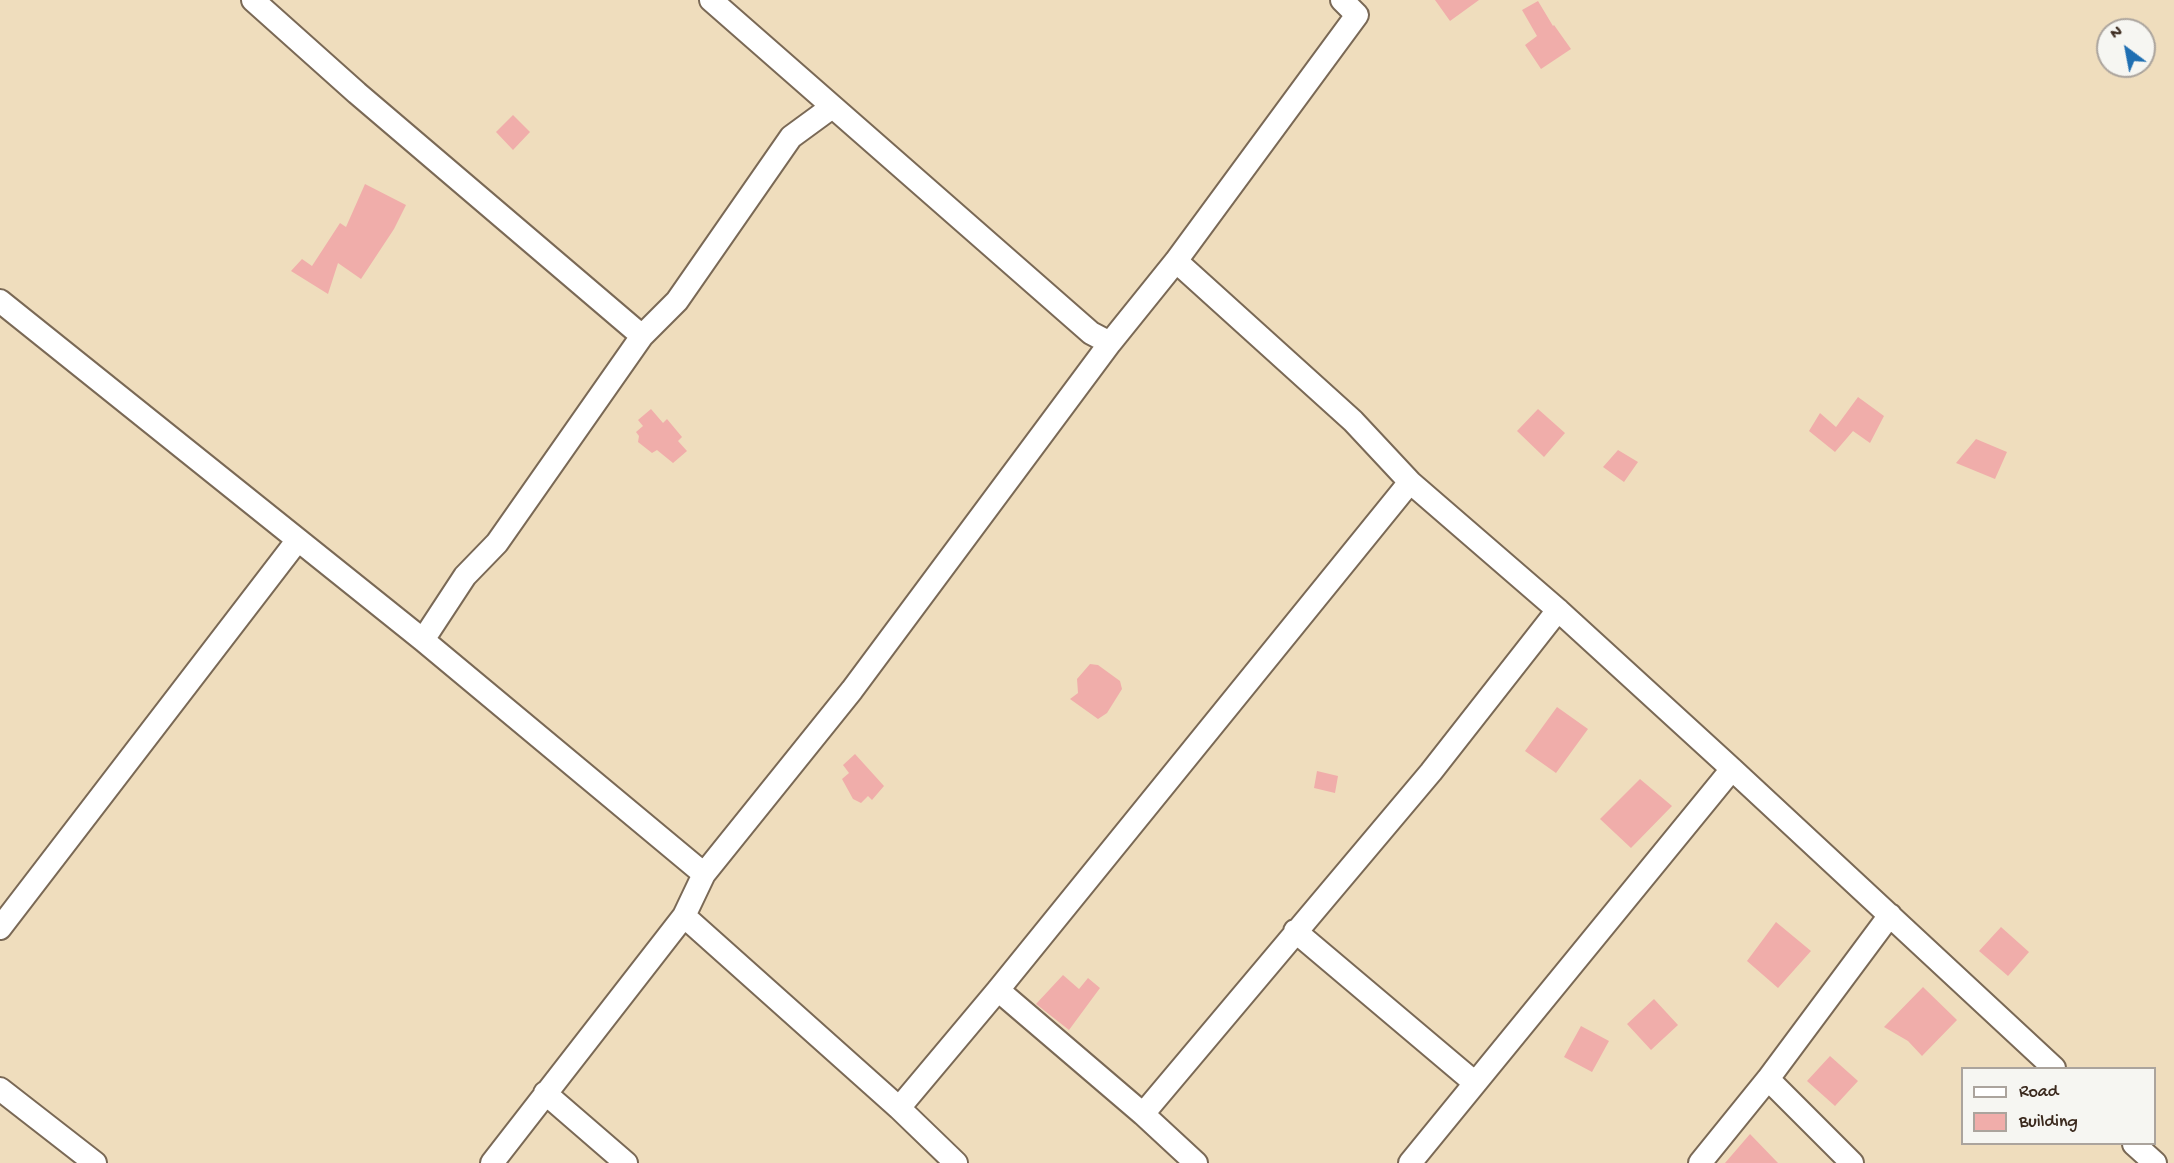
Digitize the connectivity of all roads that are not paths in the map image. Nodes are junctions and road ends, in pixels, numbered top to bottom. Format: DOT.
graph roads {
  1 [pos="253,0"];
  2 [pos="711,0"];
  3 [pos="1342,0"];
  4 [pos="832,107"];
  5 [pos="1176,261"];
  6 [pos="0,301"];
  7 [pos="642,336"];
  8 [pos="1110,343"];
  9 [pos="1410,482"];
  10 [pos="297,541"];
  11 [pos="1558,610"];
  12 [pos="423,640"];
  13 [pos="1732,769"];
  14 [pos="704,874"];
  15 [pos="1890,915"];
  16 [pos="684,916"];
  17 [pos="0,928"];
  18 [pos="1295,931"];
  19 [pos="998,990"];
  20 [pos="2053,1067"];
  21 [pos="1768,1079"];
  22 [pos="1475,1083"];
  23 [pos="0,1089"];
  24 [pos="545,1094"];
  25 [pos="899,1108"];
  26 [pos="1143,1114"];
  27 [pos="2136,1145"];
  28 [pos="95,1163"];
  29 [pos="492,1163"];
  30 [pos="626,1163"];
  31 [pos="956,1163"];
  32 [pos="1196,1163"];
  33 [pos="1410,1163"];
  34 [pos="1700,1163"];
  35 [pos="1852,1163"];
  36 [pos="2155,1163"];
  1 -- 7 [label="street"];
  2 -- 4 [label="street"];
  3 -- 5 [label="street"];
  4 -- 7 [label="street"];
  4 -- 8 [label="street"];
  5 -- 8 [label="street"];
  5 -- 9 [label="street"];
  6 -- 10 [label="street"];
  7 -- 12 [label="street"];
  8 -- 14 [label="street"];
  9 -- 11 [label="street"];
  9 -- 19 [label="street"];
  10 -- 12 [label="street"];
  10 -- 17 [label="street"];
  11 -- 13 [label="street"];
  11 -- 18 [label="street"];
  12 -- 14 [label="street"];
  13 -- 15 [label="street"];
  13 -- 22 [label="street"];
  14 -- 16 [label="street"];
  15 -- 20 [label="street"];
  15 -- 21 [label="street"];
  16 -- 24 [label="street"];
  16 -- 25 [label="street"];
  18 -- 22 [label="street"];
  18 -- 26 [label="street"];
  19 -- 25 [label="street"];
  19 -- 26 [label="street"];
  21 -- 34 [label="street"];
  21 -- 35 [label="street"];
  22 -- 33 [label="street"];
  23 -- 28 [label="street"];
  24 -- 29 [label="street"];
  24 -- 30 [label="street"];
  25 -- 31 [label="street"];
  26 -- 32 [label="street"];
  27 -- 36 [label="street"];
}
